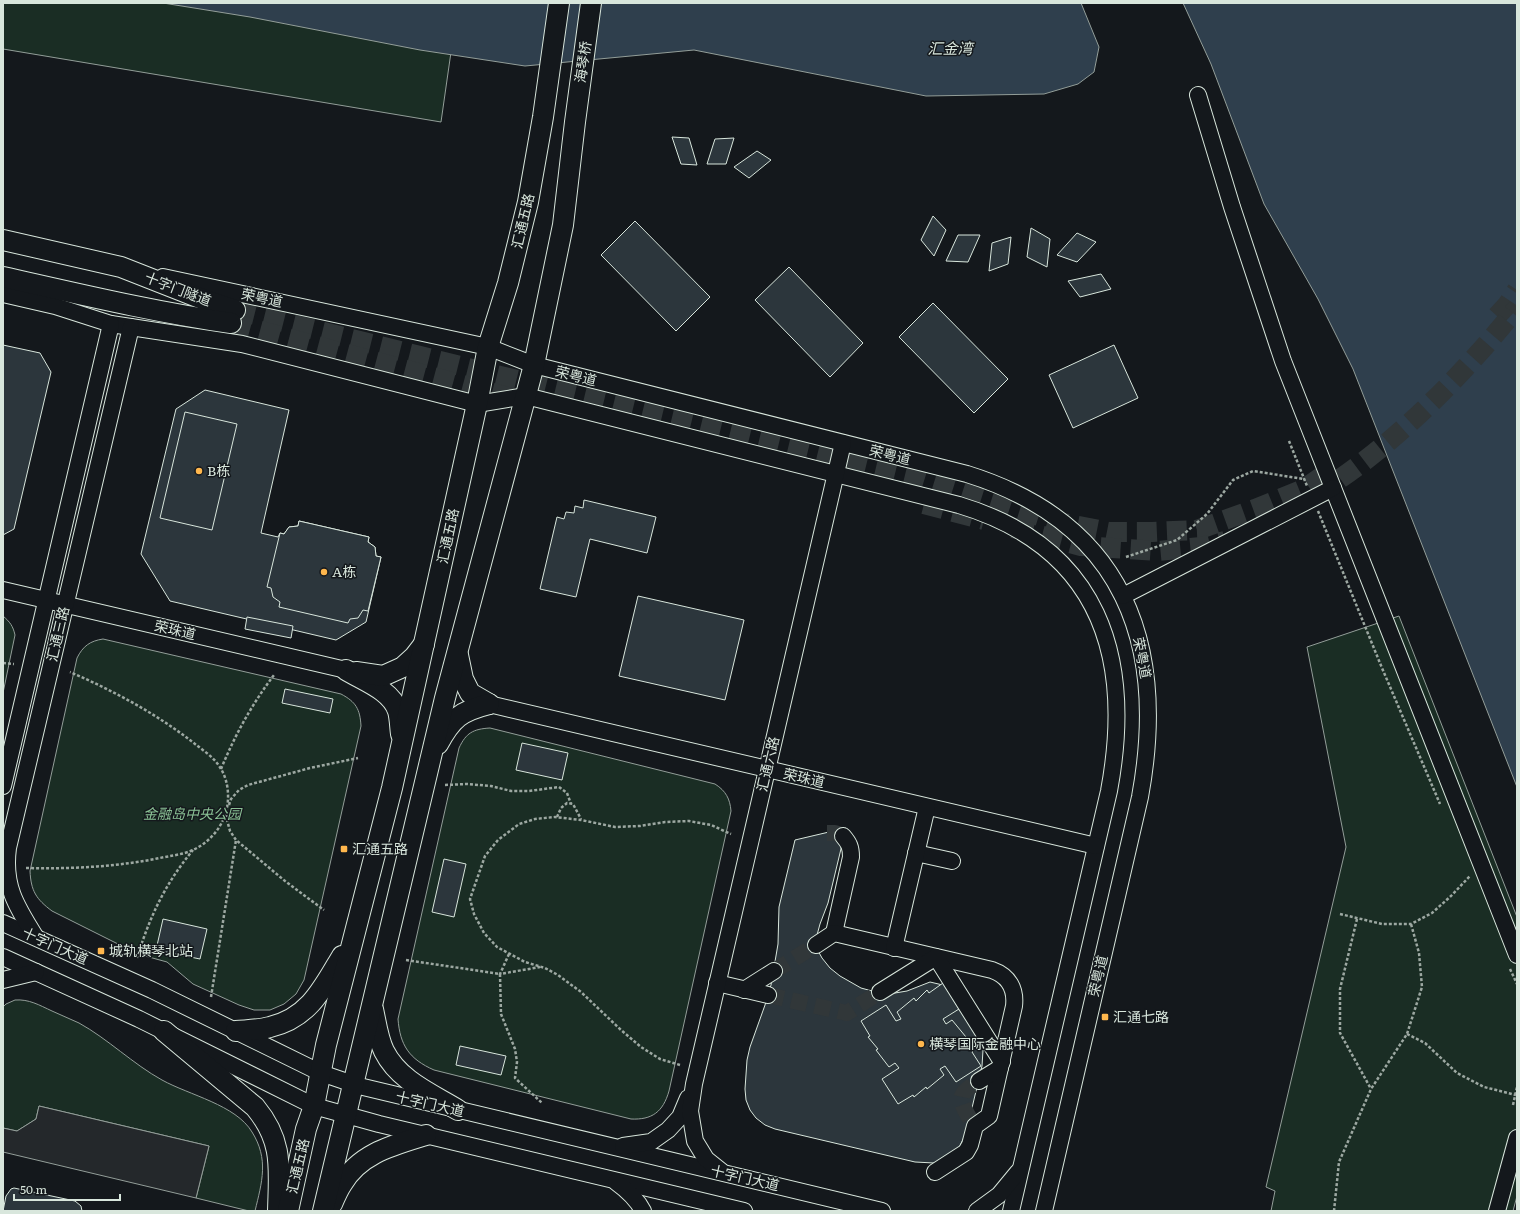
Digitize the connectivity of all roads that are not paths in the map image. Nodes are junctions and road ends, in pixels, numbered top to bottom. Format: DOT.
graph roads {
  1 [pos="559,3"];
  2 [pos="591,3"];
  3 [pos="1198,95"];
  4 [pos="3,240"];
  5 [pos="121,267"];
  6 [pos="3,277"];
  7 [pos="3,294"];
  8 [pos="111,324"];
  9 [pos="131,327"];
  10 [pos="488,347"];
  11 [pos="534,365"];
  12 [pos="526,396"];
  13 [pos="477,404"];
  14 [pos="843,443"];
  15 [pos="836,474"];
  16 [pos="1333,488"];
  17 [pos="3,590"];
  18 [pos="1123,596"];
  19 [pos="47,600"];
  20 [pos="65,604"];
  21 [pos="425,642"];
  22 [pos="458,649"];
  23 [pos="346,670"];
  24 [pos="489,704"];
  25 [pos="401,743"];
  26 [pos="430,758"];
  27 [pos="767,769"];
  28 [pos="3,786"];
  29 [pos="927,807"];
  30 [pos="843,836"];
  31 [pos="1096,846"];
  32 [pos="916,853"];
  33 [pos="952,861"];
  34 [pos="3,923"];
  35 [pos="834,934"];
  36 [pos="35,936"];
  37 [pos="352,941"];
  38 [pos="816,945"];
  39 [pos="894,948"];
  40 [pos="3,957"];
  41 [pos="936,957"];
  42 [pos="1512,959"];
  43 [pos="774,971"];
  44 [pos="36,972"];
  45 [pos="3,980"];
  46 [pos="717,983"];
  47 [pos="744,990"];
  48 [pos="880,992"];
  49 [pos="768,995"];
  50 [pos="372,1003"];
  51 [pos="164,1031"];
  52 [pos="236,1031"];
  53 [pos="1001,1065"];
  54 [pos="320,1073"];
  55 [pos="979,1081"];
  56 [pos="352,1084"];
  57 [pos="694,1084"];
  58 [pos="314,1106"];
  59 [pos="458,1110"];
  60 [pos="345,1116"];
  61 [pos="426,1135"];
  62 [pos="1517,1138"];
  63 [pos="615,1148"];
  64 [pos="1022,1167"];
  65 [pos="935,1172"];
  66 [pos="724,1173"];
  67 [pos="612,1180"];
  68 [pos="724,1206"];
  69 [pos="865,1209"];
  70 [pos="278,1211"];
  71 [pos="288,1211"];
  72 [pos="323,1211"];
  73 [pos="329,1211"];
  74 [pos="643,1211"];
  75 [pos="701,1211"];
  76 [pos="744,1211"];
  77 [pos="882,1211"];
  78 [pos="977,1211"];
  79 [pos="1012,1211"];
  80 [pos="1044,1211"];
  81 [pos="1497,1211"];
  1 -- 10 [label="main road, 汇通五路"];
  2 -- 11 [label="main road, 海琴桥"];
  3 -- 16 [label="street"];
  4 -- 5 [label="main road, 荣粤道"];
  5 -- 6 [label="main road, 十字门隧道"];
  5 -- 10 [label="street, 荣粤道"];
  7 -- 8 [label="street"];
  8 -- 9 [label="street"];
  8 -- 19 [label="street, 汇通三路"];
  9 -- 13 [label="street"];
  9 -- 20 [label="street, 汇通三路"];
  10 -- 11 [label="street, 荣粤道"];
  10 -- 13 [label="main road, 汇通五路"];
  11 -- 12 [label="main road"];
  11 -- 14 [label="street, 荣粤道"];
  12 -- 13 [label="street"];
  12 -- 15 [label="street"];
  12 -- 22 [label="main road"];
  13 -- 21 [label="main road, 汇通五路"];
  14 -- 15 [label="street, 汇通六路"];
  14 -- 18 [label="street, 荣粤道"];
  15 -- 27 [label="street, 汇通六路"];
  15 -- 31 [label="street"];
  16 -- 18 [label="street"];
  16 -- 42 [label="street"];
  17 -- 19 [label="street, 荣珠道"];
  18 -- 80 [label="street, 荣粤道"];
  19 -- 20 [label="street, 荣珠道"];
  19 -- 28 [label="street, 汇通三路"];
  20 -- 23 [label="street, 荣珠道"];
  20 -- 36 [label="street, 汇通三路"];
  21 -- 23 [label="main road"];
  21 -- 25 [label="main road, 汇通五路"];
  22 -- 24 [label="main road"];
  22 -- 26 [label="main road"];
  23 -- 25 [label="main road"];
  24 -- 26 [label="main road"];
  24 -- 27 [label="street, 荣珠道"];
  25 -- 37 [label="main road, 汇通五路"];
  26 -- 50 [label="main road"];
  27 -- 29 [label="street, 荣珠道"];
  27 -- 46 [label="street, 汇通六路"];
  29 -- 31 [label="street, 荣珠道"];
  29 -- 32 [label="street"];
  30 -- 35 [label="street"];
  31 -- 64 [label="street"];
  32 -- 33 [label="street"];
  32 -- 39 [label="street"];
  34 -- 36 [label="street, 十字门大道"];
  35 -- 38 [label="street"];
  35 -- 39 [label="street"];
  36 -- 52 [label="street, 十字门大道"];
  37 -- 52 [label="main road"];
  37 -- 54 [label="main road, 汇通五路"];
  39 -- 41 [label="street"];
  40 -- 44 [label="street"];
  41 -- 48 [label="street"];
  41 -- 53 [label="street"];
  41 -- 53 [label="street"];
  43 -- 47 [label="street"];
  44 -- 45 [label="street"];
  44 -- 51 [label="street"];
  46 -- 47 [label="street"];
  46 -- 57 [label="street, 汇通六路"];
  47 -- 49 [label="street"];
  50 -- 56 [label="main road"];
  50 -- 59 [label="main road"];
  51 -- 58 [label="street"];
  51 -- 70 [label="main road"];
  52 -- 54 [label="street, 十字门大道"];
  53 -- 55 [label="street"];
  53 -- 65 [label="street"];
  54 -- 56 [label="street, 十字门大道"];
  54 -- 58 [label="main road, 汇通五路"];
  56 -- 59 [label="street, 十字门大道"];
  56 -- 60 [label="main road"];
  57 -- 63 [label="street, 汇通六路"];
  57 -- 66 [label="street, 汇通六路"];
  58 -- 60 [label="street"];
  58 -- 71 [label="main road, 汇通五路"];
  59 -- 63 [label="street, 十字门大道"];
  60 -- 61 [label="street"];
  60 -- 72 [label="main road"];
  61 -- 67 [label="street"];
  61 -- 73 [label="main road"];
  62 -- 81 [label="street"];
  63 -- 66 [label="street, 十字门大道"];
  64 -- 78 [label="street"];
  64 -- 79 [label="street"];
  66 -- 69 [label="street, 十字门大道"];
  67 -- 68 [label="street"];
  67 -- 74 [label="street"];
  68 -- 75 [label="street"];
  68 -- 76 [label="street"];
  69 -- 77 [label="street, 十字门大道"];
}
